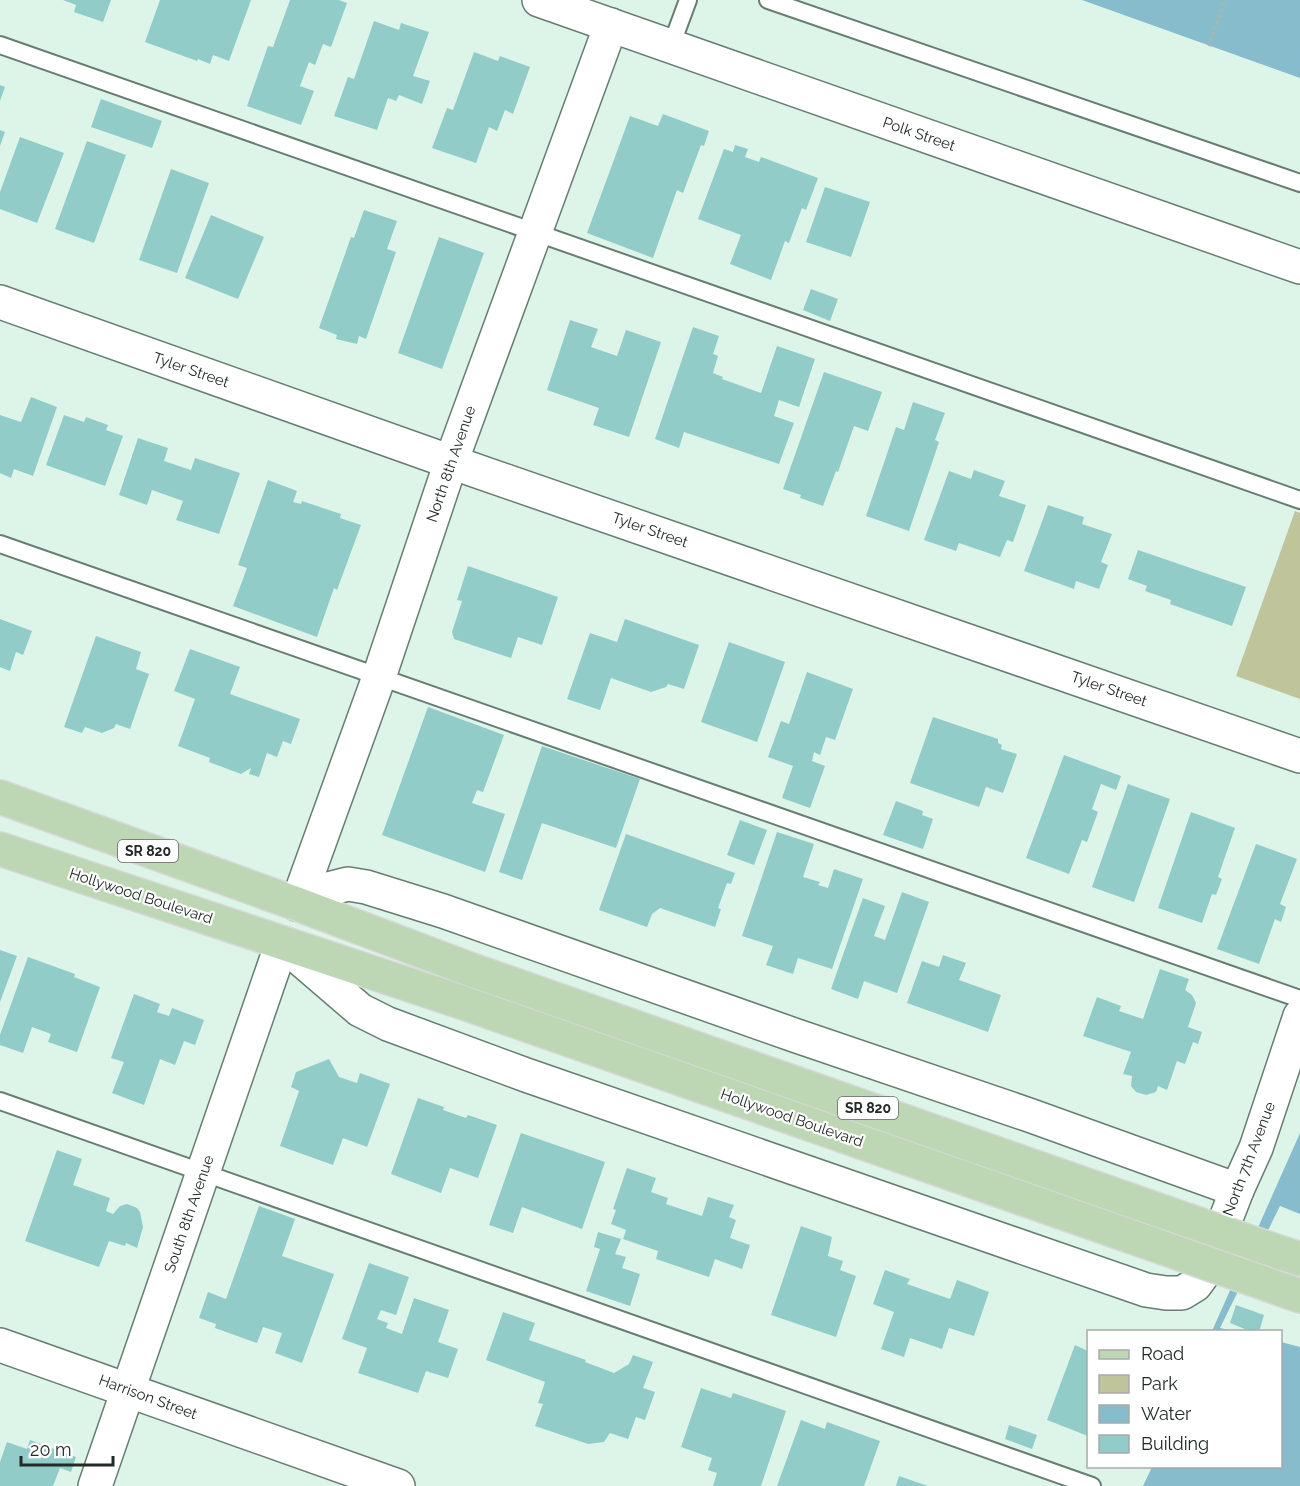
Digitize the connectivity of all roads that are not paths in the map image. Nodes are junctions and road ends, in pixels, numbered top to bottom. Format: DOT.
graph roads {
  1 [pos="539,0"];
  2 [pos="688,0"];
  3 [pos="768,0"];
  4 [pos="611,25"];
  5 [pos="0,45"];
  6 [pos="671,46"];
  7 [pos="1300,183"];
  8 [pos="535,233"];
  9 [pos="1300,267"];
  10 [pos="0,302"];
  11 [pos="451,462"];
  12 [pos="1300,500"];
  13 [pos="0,544"];
  14 [pos="379,677"];
  15 [pos="1300,756"];
  16 [pos="0,797"];
  17 [pos="0,849"];
  18 [pos="297,904"];
  19 [pos="282,943"];
  20 [pos="1300,999"];
  21 [pos="1300,1016"];
  22 [pos="0,1101"];
  23 [pos="203,1173"];
  24 [pos="1237,1190"];
  25 [pos="1300,1259"];
  26 [pos="1182,1293"];
  27 [pos="1300,1296"];
  28 [pos="0,1345"];
  29 [pos="128,1390"];
  30 [pos="95,1486"];
  31 [pos="398,1486"];
  32 [pos="1092,1486"];
  1 -- 4 [label="street, Polk Street"];
  2 -- 6 [label="lane"];
  3 -- 7 [label="lane"];
  4 -- 6 [label="street, Polk Street"];
  4 -- 8 [label="street, North 8th Avenue"];
  5 -- 8 [label="lane"];
  6 -- 9 [label="street, Polk Street"];
  8 -- 11 [label="street, North 8th Avenue"];
  8 -- 12 [label="lane"];
  10 -- 11 [label="street, Tyler Street"];
  11 -- 14 [label="street, North 8th Avenue"];
  11 -- 15 [label="street, Tyler Street"];
  13 -- 14 [label="lane"];
  14 -- 18 [label="street, North 8th Avenue"];
  14 -- 20 [label="lane"];
  16 -- 18 [label="main road, SR 820"];
  17 -- 19 [label="main road, Hollywood Boulevard / SR 820"];
  18 -- 24 [label="street"];
  18 -- 25 [label="main road, SR 820, bridge"];
  19 -- 23 [label="street, South 8th Avenue"];
  19 -- 26 [label="street, Hollywood Boulevard"];
  19 -- 27 [label="main road, Hollywood Boulevard / SR 820, bridge"];
  21 -- 24 [label="street, North 7th Avenue"];
  22 -- 23 [label="lane"];
  23 -- 29 [label="street, South 8th Avenue"];
  23 -- 32 [label="lane"];
  24 -- 26 [label="street, North 7th Avenue"];
  28 -- 29 [label="street, Harrison Street"];
  29 -- 30 [label="street, South 8th Avenue"];
  29 -- 31 [label="street, Harrison Street"];
}
